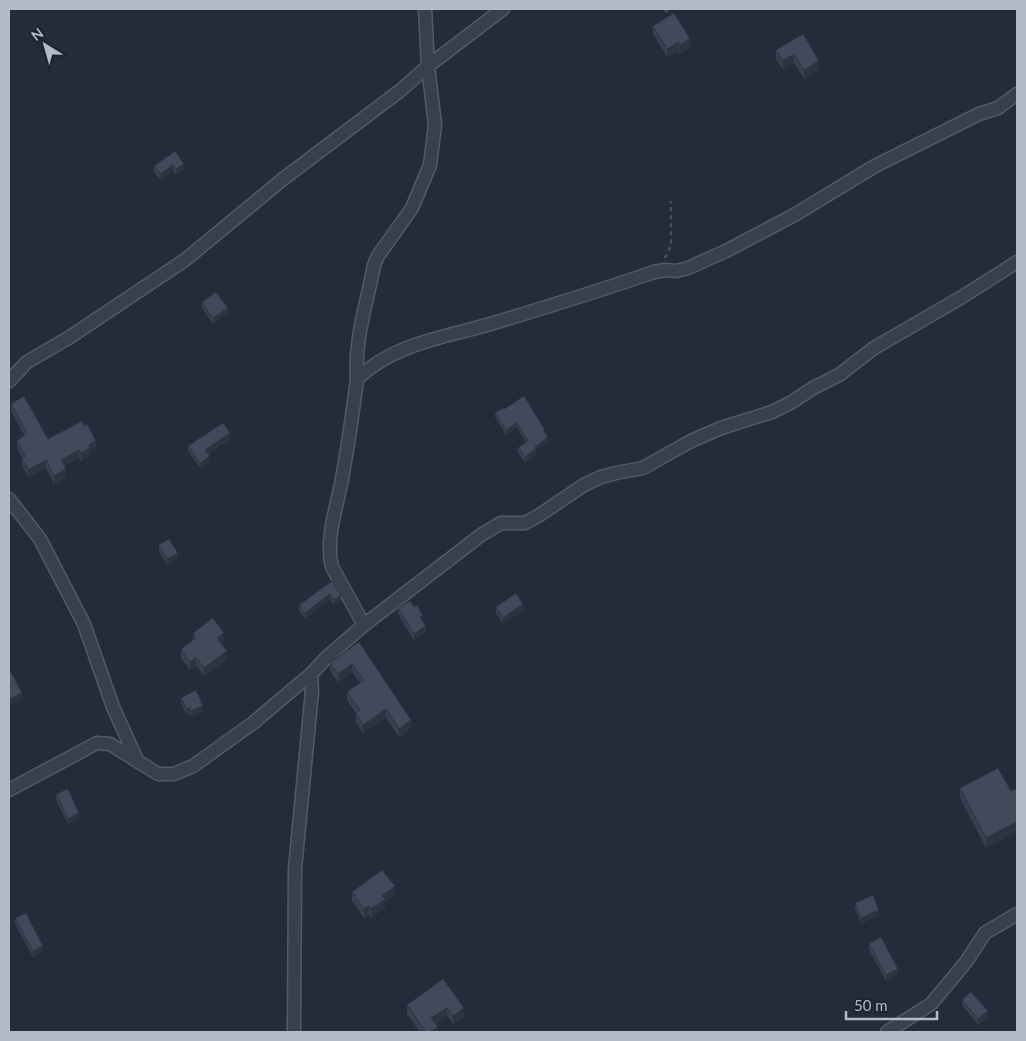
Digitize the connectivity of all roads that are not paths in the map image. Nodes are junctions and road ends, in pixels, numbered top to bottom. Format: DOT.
graph roads {
  1 [pos="425,9"];
  2 [pos="503,9"];
  3 [pos="428,66"];
  4 [pos="1017,94"];
  5 [pos="1017,262"];
  6 [pos="357,379"];
  7 [pos="9,381"];
  8 [pos="9,499"];
  9 [pos="364,625"];
  10 [pos="311,674"];
  11 [pos="138,762"];
  12 [pos="9,790"];
  13 [pos="1017,914"];
  14 [pos="294,1032"];
  15 [pos="887,1032"];
  1 -- 3 [label="street"];
  2 -- 3 [label="street"];
  3 -- 6 [label="street"];
  3 -- 7 [label="street"];
  4 -- 6 [label="street"];
  5 -- 9 [label="street"];
  6 -- 9 [label="street"];
  8 -- 11 [label="street"];
  9 -- 10 [label="street"];
  10 -- 11 [label="street"];
  10 -- 14 [label="street"];
  11 -- 12 [label="street"];
  13 -- 15 [label="street"];
}
